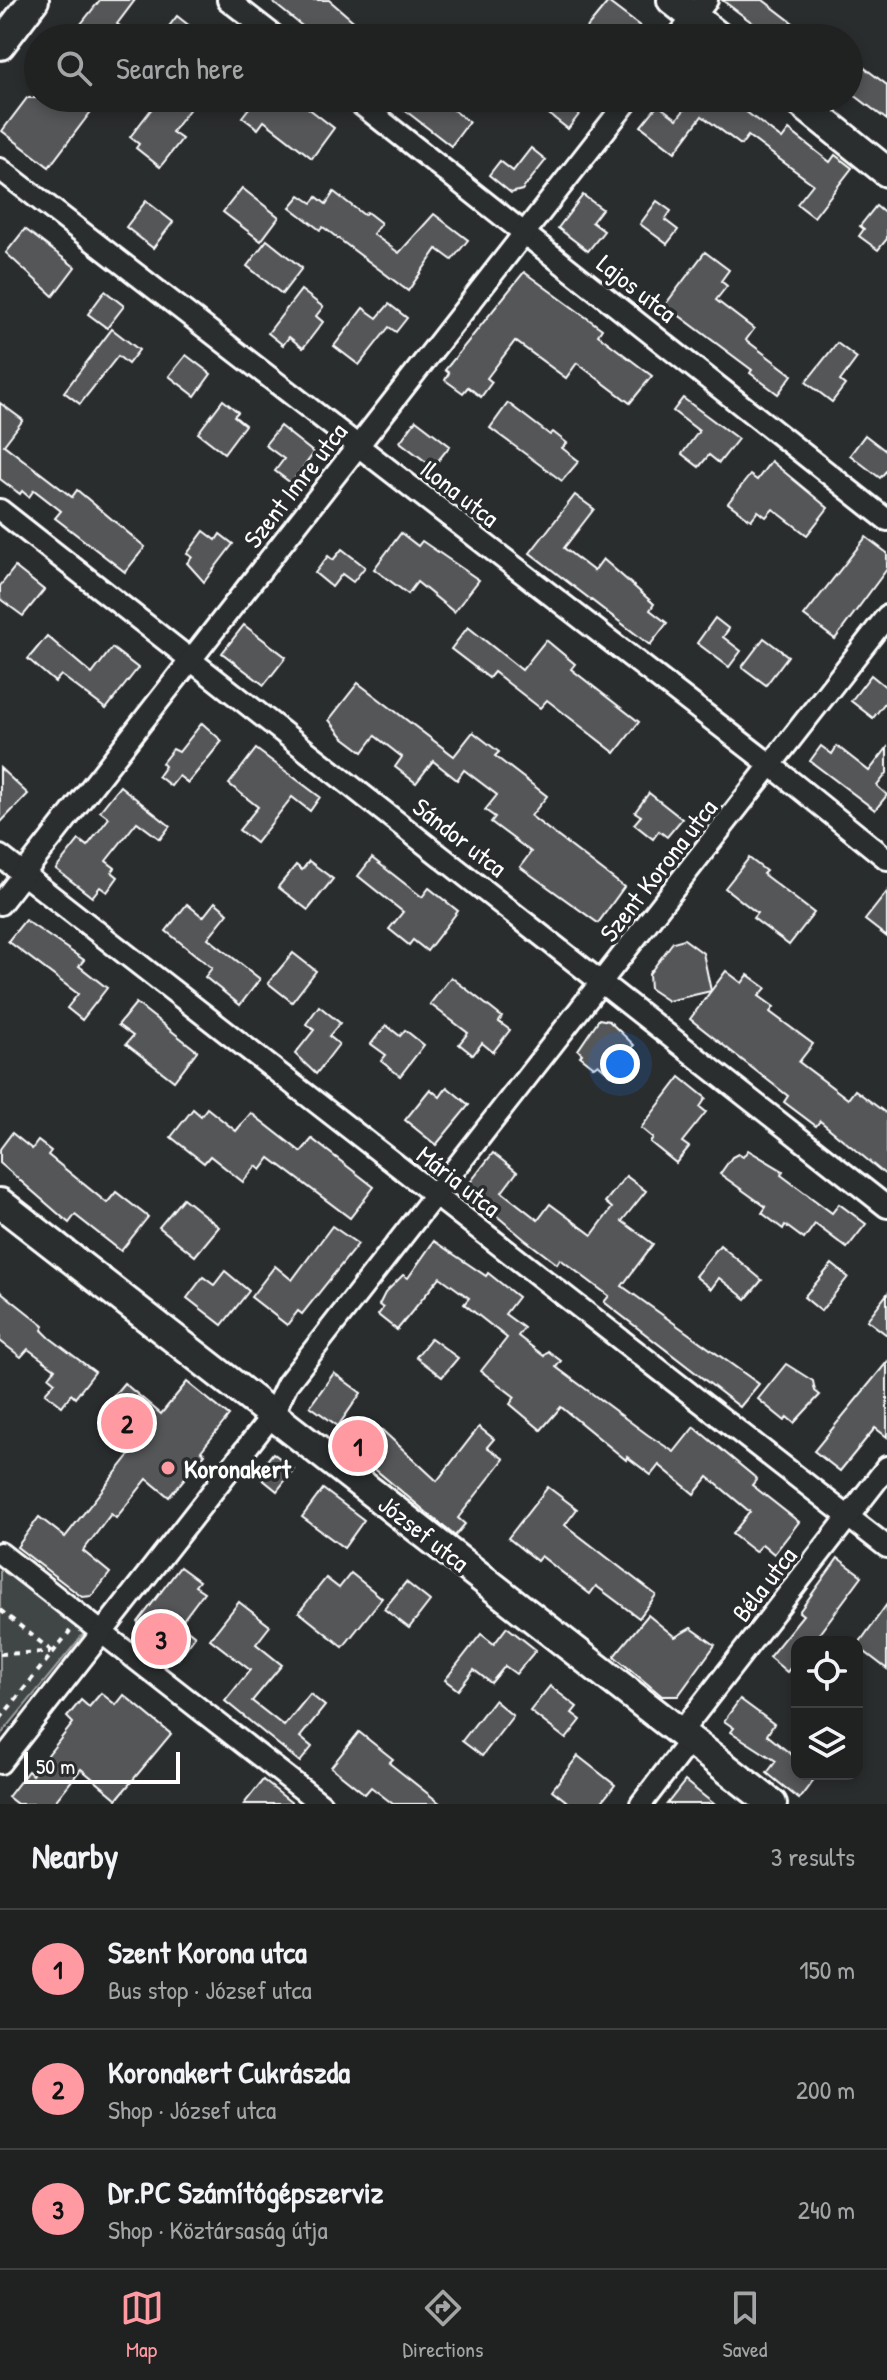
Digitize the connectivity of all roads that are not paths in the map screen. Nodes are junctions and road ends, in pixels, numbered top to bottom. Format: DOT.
graph roads {
  1 [pos="34,0"];
  2 [pos="228,0"];
  3 [pos="259,24"];
  4 [pos="0,45"];
  5 [pos="371,112"];
  6 [pos="619,112"];
  7 [pos="812,112"];
  8 [pos="0,169"];
  9 [pos="887,172"];
  10 [pos="525,232"];
  11 [pos="358,447"];
  12 [pos="0,510"];
  13 [pos="887,520"];
  14 [pos="887,616"];
  15 [pos="191,660"];
  16 [pos="772,766"];
  17 [pos="0,856"];
  18 [pos="887,859"];
  19 [pos="24,874"];
  20 [pos="0,904"];
  21 [pos="604,981"];
  22 [pos="435,1196"];
  23 [pos="0,1203"];
  24 [pos="887,1207"];
  25 [pos="273,1414"];
  26 [pos="887,1467"];
  27 [pos="849,1517"];
  28 [pos="887,1547"];
  29 [pos="0,1553"];
  30 [pos="102,1633"];
  31 [pos="685,1736"];
  32 [pos="0,1763"];
  33 [pos="321,1804"];
  34 [pos="641,1804"];
  35 [pos="772,1804"];
  1 -- 4 [label="street"];
  2 -- 3 [label="street"];
  5 -- 10 [label="street, Lajos utca"];
  6 -- 10 [label="street, Szent Imre utca"];
  7 -- 9 [label="street"];
  8 -- 11 [label="street, Ilona utca"];
  10 -- 11 [label="street, Szent Imre utca"];
  10 -- 13 [label="street, Lajos utca"];
  11 -- 15 [label="street, Szent Imre utca"];
  11 -- 16 [label="street, Ilona utca"];
  12 -- 15 [label="street, Sándor utca"];
  14 -- 16 [label="street, Szent Korona utca"];
  15 -- 19 [label="street, Szent Imre utca"];
  15 -- 21 [label="street, Sándor utca"];
  16 -- 18 [label="street, Ilona utca"];
  16 -- 21 [label="street, Szent Korona utca"];
  17 -- 19 [label="street, Mária utca"];
  19 -- 20 [label="street, Szent Imre utca"];
  19 -- 22 [label="street, Mária utca"];
  21 -- 22 [label="street, Szent Korona utca"];
  21 -- 24 [label="street, Sándor utca"];
  22 -- 25 [label="street, Szent Korona utca"];
  22 -- 27 [label="street, Mária utca"];
  23 -- 25 [label="street, József utca"];
  25 -- 30 [label="street, Szent Korona utca"];
  25 -- 31 [label="street, József utca"];
  26 -- 27 [label="street, Béla utca"];
  27 -- 28 [label="street, Mária utca"];
  27 -- 31 [label="street, Béla utca"];
  29 -- 30 [label="street"];
  30 -- 32 [label="street, Szent Korona utca"];
  30 -- 33 [label="street"];
  31 -- 34 [label="street, Béla utca"];
  31 -- 35 [label="street, József utca"];
}
